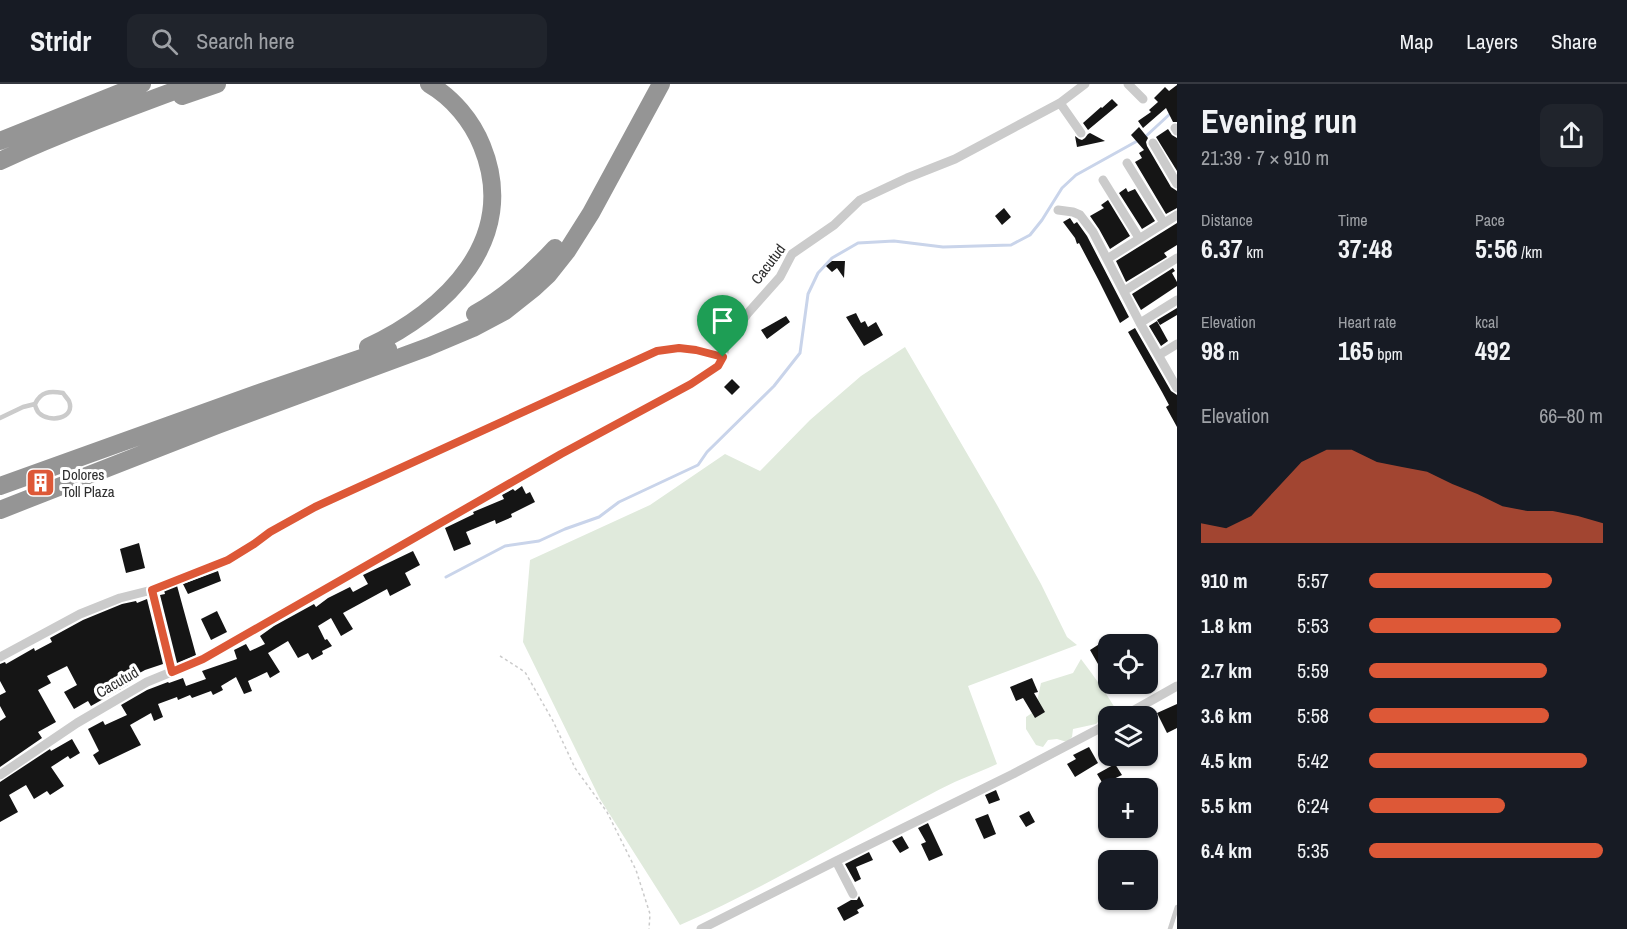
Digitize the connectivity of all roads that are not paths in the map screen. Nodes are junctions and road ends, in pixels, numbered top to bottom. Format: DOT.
graph roads {
  1 [pos="142,84"];
  2 [pos="193,84"];
  3 [pos="217,84"];
  4 [pos="429,84"];
  5 [pos="661,84"];
  6 [pos="1085,84"];
  7 [pos="1128,84"];
  8 [pos="1143,99"];
  9 [pos="1060,103"];
  10 [pos="86,123"];
  11 [pos="1081,133"];
  12 [pos="0,141"];
  13 [pos="1153,143"];
  14 [pos="0,161"];
  15 [pos="1127,163"];
  16 [pos="1102,180"];
  17 [pos="1177,184"];
  18 [pos="1058,210"];
  19 [pos="591,213"];
  20 [pos="1177,214"];
  21 [pos="1164,222"];
  22 [pos="1139,238"];
  23 [pos="1177,258"];
  24 [pos="1107,259"];
  25 [pos="1124,291"];
  26 [pos="1177,300"];
  27 [pos="1140,323"];
  28 [pos="1177,344"];
  29 [pos="1159,355"];
  30 [pos="1177,387"];
  31 [pos="262,392"];
  32 [pos="34,404"];
  33 [pos="0,418"];
  34 [pos="0,486"];
  35 [pos="0,510"];
  36 [pos="0,657"];
  37 [pos="172,672"];
  38 [pos="1177,686"];
  39 [pos="1142,706"];
  40 [pos="1098,729"];
  41 [pos="0,775"];
  42 [pos="836,861"];
  43 [pos="853,894"];
  44 [pos="1177,907"];
  45 [pos="701,929"];
  46 [pos="1170,929"];
  1 -- 12 [label="highway"];
  2 -- 10 [label="highway"];
  3 -- 10 [label="highway"];
  4 -- 31 [label="highway"];
  5 -- 19 [label="highway"];
  6 -- 9 [label="street, Cacutud"];
  7 -- 8 [label="street"];
  9 -- 11 [label="street"];
  9 -- 37 [label="street, Cacutud"];
  10 -- 14 [label="highway"];
  13 -- 17 [label="street"];
  15 -- 21 [label="street"];
  16 -- 22 [label="street"];
  18 -- 24 [label="street"];
  19 -- 31 [label="highway"];
  19 -- 35 [label="highway"];
  20 -- 21 [label="street"];
  21 -- 22 [label="street"];
  22 -- 24 [label="street"];
  23 -- 25 [label="street"];
  24 -- 25 [label="street"];
  25 -- 27 [label="street"];
  26 -- 27 [label="street"];
  27 -- 29 [label="street"];
  28 -- 29 [label="street"];
  29 -- 30 [label="street"];
  31 -- 34 [label="highway"];
  32 -- 32 [label="lane"];
  32 -- 33 [label="lane"];
  36 -- 37 [label="street"];
  37 -- 41 [label="street, Cacutud"];
  38 -- 39 [label="street"];
  40 -- 42 [label="street"];
  42 -- 43 [label="street"];
  42 -- 45 [label="street"];
  44 -- 46 [label="lane"];
}
